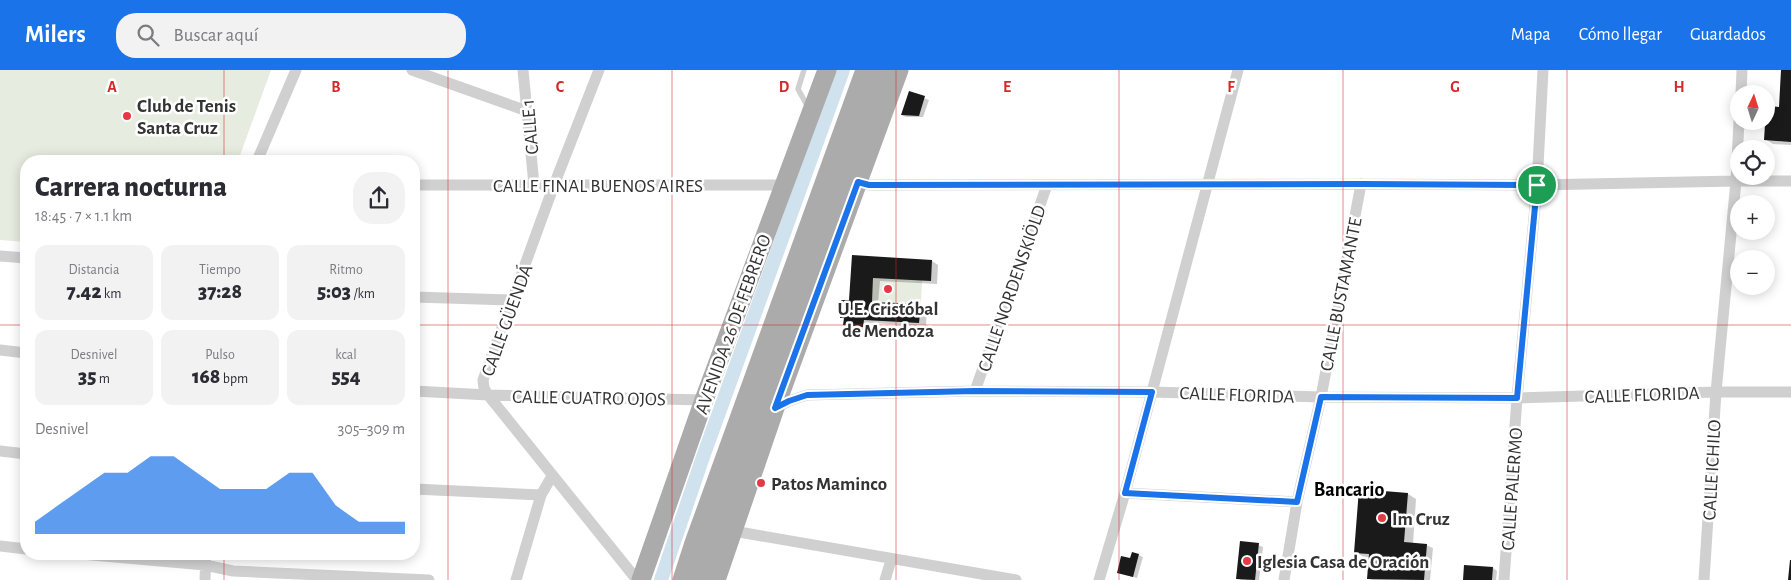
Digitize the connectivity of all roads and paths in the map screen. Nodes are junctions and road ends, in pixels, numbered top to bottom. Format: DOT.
graph roads {
  1 [pos="296,70"];
  2 [pos="412,70"];
  3 [pos="524,70"];
  4 [pos="599,70"];
  5 [pos="804,70"];
  6 [pos="827,70"];
  7 [pos="864,70"];
  8 [pos="880,70"];
  9 [pos="899,70"];
  10 [pos="1238,70"];
  11 [pos="1543,70"];
  12 [pos="1742,70"];
  13 [pos="1741,85"];
  14 [pos="527,111"];
  15 [pos="811,112"];
  16 [pos="260,155"];
  17 [pos="1730,181"];
  18 [pos="1775,181"];
  19 [pos="1791,181"];
  20 [pos="858,182"];
  21 [pos="1208,184"];
  22 [pos="1361,184"];
  23 [pos="420,185"];
  24 [pos="534,185"];
  25 [pos="554,185"];
  26 [pos="783,185"];
  27 [pos="1047,185"];
  28 [pos="1537,185"];
  29 [pos="1736,185"];
  30 [pos="0,256"];
  31 [pos="20,258"];
  32 [pos="420,297"];
  33 [pos="513,300"];
  34 [pos="0,350"];
  35 [pos="20,352"];
  36 [pos="975,391"];
  37 [pos="420,392"];
  38 [pos="1152,392"];
  39 [pos="1716,392"];
  40 [pos="1791,392"];
  41 [pos="488,395"];
  42 [pos="1321,397"];
  43 [pos="1517,398"];
  44 [pos="704,400"];
  45 [pos="775,408"];
  46 [pos="0,451"];
  47 [pos="20,453"];
  48 [pos="552,476"];
  49 [pos="420,489"];
  50 [pos="1125,493"];
  51 [pos="541,496"];
  52 [pos="1297,502"];
  53 [pos="733,532"];
  54 [pos="0,546"];
  55 [pos="20,548"];
  56 [pos="206,560"];
  57 [pos="890,560"];
  58 [pos="624,563"];
  59 [pos="641,575"];
  60 [pos="205,580"];
  61 [pos="429,580"];
  62 [pos="516,580"];
  63 [pos="682,580"];
  64 [pos="699,580"];
  65 [pos="716,580"];
  66 [pos="885,580"];
  67 [pos="1016,580"];
  68 [pos="1099,580"];
  69 [pos="1284,580"];
  70 [pos="1504,580"];
  71 [pos="1704,580"];
  1 -- 16 [label="street"];
  2 -- 14 [label="street"];
  3 -- 14 [label="street, CALLE 1"];
  4 -- 25 [label="street, CALLE GÜENDÁ"];
  5 -- 15 [label="lane"];
  6 -- 15 [label="main road, AVENIDA 26 DE FEBRERO"];
  7 -- 63 [label="main road, AVENIDA 26 DE FEBRERO"];
  8 -- 64 [label="main road"];
  9 -- 20 [label="main road"];
  10 -- 21 [label="street"];
  11 -- 28 [label="street, CALLE PALERMO"];
  12 -- 13 [label="street"];
  14 -- 24 [label="street, CALLE 1"];
  15 -- 26 [label="main road, AVENIDA 26 DE FEBRERO"];
  17 -- 28 [label="street"];
  18 -- 19 [label="street"];
  20 -- 27 [label="street"];
  20 -- 45 [label="main road"];
  21 -- 22 [label="street"];
  21 -- 27 [label="street"];
  21 -- 38 [label="street"];
  22 -- 28 [label="street"];
  22 -- 42 [label="street, CALLE BUSTAMANTE"];
  23 -- 24 [label="street, CALLE FINAL BUENOS AIRES"];
  24 -- 25 [label="street, CALLE FINAL BUENOS AIRES"];
  25 -- 26 [label="street, CALLE FINAL BUENOS AIRES"];
  25 -- 33 [label="street, CALLE GÜENDÁ"];
  26 -- 44 [label="main road, AVENIDA 26 DE FEBRERO"];
  27 -- 36 [label="street, CALLE NORDENSKIÖLD"];
  28 -- 43 [label="street, CALLE PALERMO"];
  29 -- 39 [label="street, CALLE ICHILO"];
  30 -- 31 [label="street"];
  32 -- 33 [label="street"];
  33 -- 41 [label="street, CALLE GÜENDÁ"];
  34 -- 35 [label="street"];
  36 -- 38 [label="street, CALLE FLORIDA"];
  36 -- 45 [label="street, CALLE FLORIDA"];
  37 -- 41 [label="street, CALLE CUATRO OJOS"];
  38 -- 42 [label="street, CALLE FLORIDA"];
  38 -- 50 [label="street"];
  39 -- 40 [label="street, CALLE FLORIDA"];
  39 -- 43 [label="street, CALLE FLORIDA"];
  39 -- 71 [label="street, CALLE ICHILO"];
  41 -- 44 [label="street, CALLE CUATRO OJOS"];
  41 -- 48 [label="street, CALLE GÜENDÁ"];
  42 -- 43 [label="street, CALLE FLORIDA"];
  42 -- 52 [label="street, CALLE BUSTAMANTE"];
  43 -- 70 [label="street, CALLE PALERMO"];
  44 -- 59 [label="main road, AVENIDA 26 DE FEBRERO"];
  45 -- 53 [label="main road"];
  46 -- 47 [label="street"];
  48 -- 51 [label="street"];
  48 -- 58 [label="street, CALLE GÜENDÁ"];
  49 -- 51 [label="street"];
  50 -- 52 [label="street"];
  50 -- 68 [label="street"];
  51 -- 62 [label="street"];
  52 -- 69 [label="street, CALLE BUSTAMANTE"];
  53 -- 57 [label="street"];
  53 -- 65 [label="main road"];
  54 -- 55 [label="street"];
  56 -- 60 [label="street"];
  56 -- 61 [label="street"];
  57 -- 66 [label="street"];
  57 -- 67 [label="street"];
  58 -- 59 [label="street, CALLE GÜENDÁ"];
  58 -- 59 [label="street"];
}
